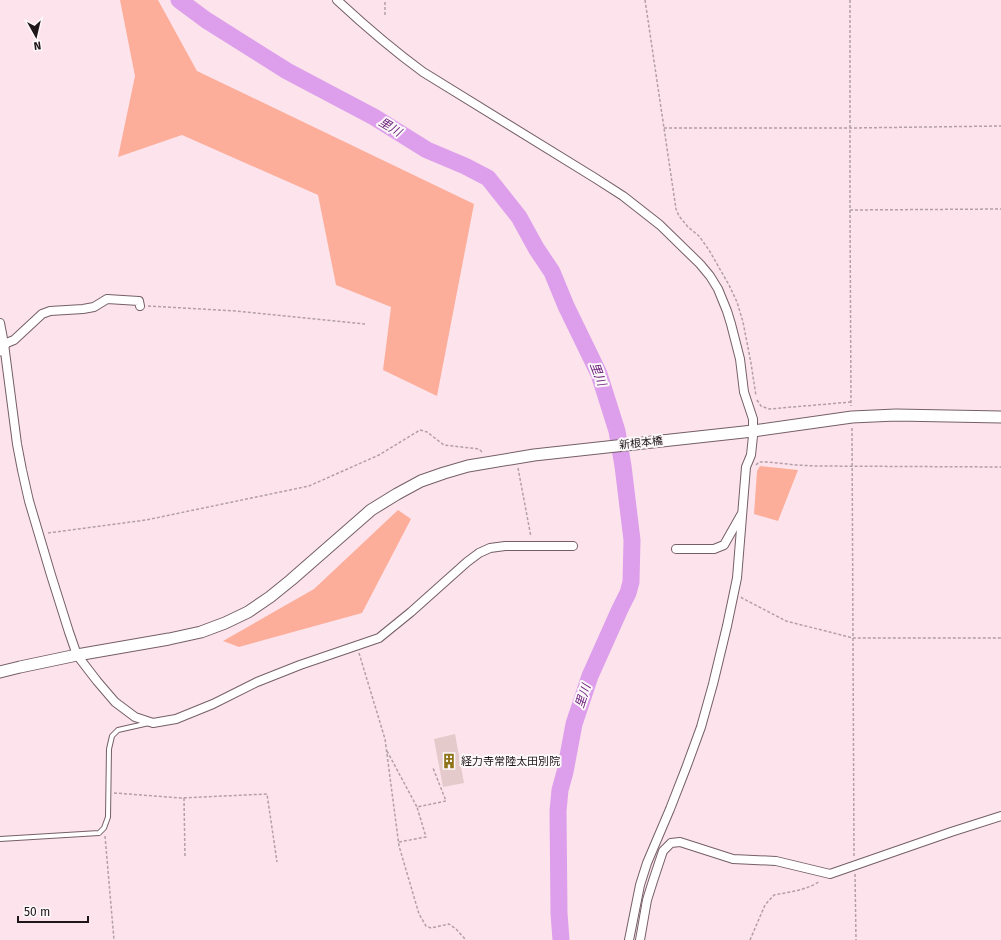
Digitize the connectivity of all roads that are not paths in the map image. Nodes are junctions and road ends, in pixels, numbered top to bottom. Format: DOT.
graph roads {
  1 [pos="337,0"];
  2 [pos="140,306"];
  3 [pos="0,323"];
  4 [pos="2,347"];
  5 [pos="1001,417"];
  6 [pos="750,431"];
  7 [pos="742,512"];
  8 [pos="573,546"];
  9 [pos="676,549"];
  10 [pos="78,655"];
  11 [pos="0,672"];
  12 [pos="153,723"];
  13 [pos="1001,816"];
  14 [pos="0,839"];
  15 [pos="663,851"];
  16 [pos="642,880"];
  17 [pos="629,940"];
  18 [pos="640,940"];
  1 -- 6 [label="street"];
  2 -- 4 [label="street"];
  3 -- 4 [label="street"];
  4 -- 10 [label="street"];
  5 -- 6 [label="street, 新根本橋"];
  6 -- 7 [label="street"];
  6 -- 10 [label="street, 新根本橋"];
  7 -- 9 [label="street"];
  7 -- 16 [label="street"];
  8 -- 12 [label="street"];
  10 -- 11 [label="street, 新根本橋"];
  10 -- 12 [label="street"];
  12 -- 14 [label="lane"];
  13 -- 15 [label="street"];
  15 -- 16 [label="street"];
  15 -- 18 [label="street"];
  16 -- 17 [label="street"];
}
